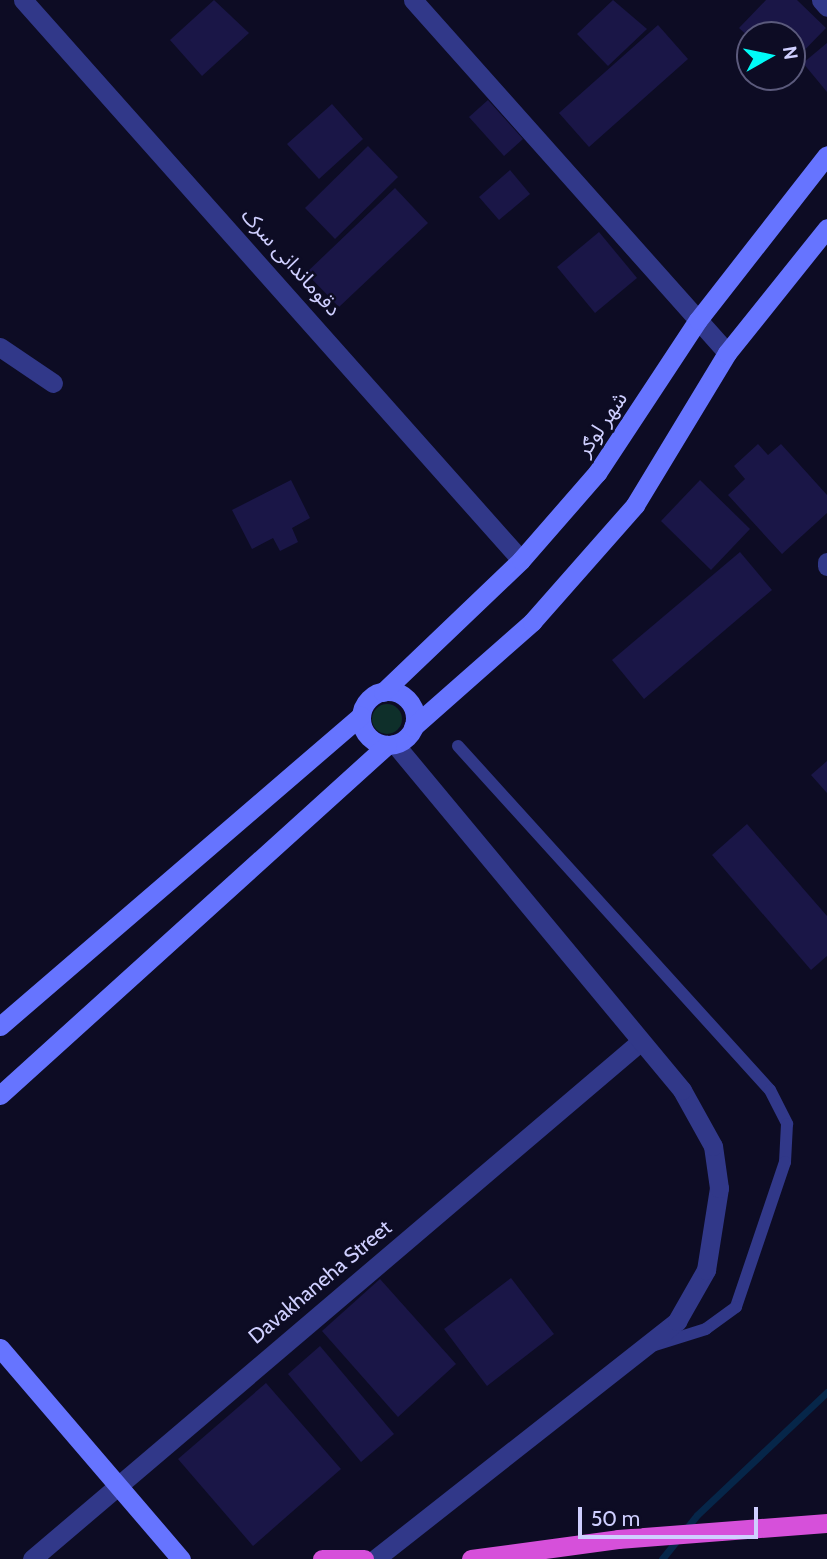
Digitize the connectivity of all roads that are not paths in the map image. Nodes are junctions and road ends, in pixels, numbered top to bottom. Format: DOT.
graph roads {
  1 [pos="23,0"];
  2 [pos="413,0"];
  3 [pos="821,0"];
  4 [pos="827,7"];
  5 [pos="827,155"];
  6 [pos="827,228"];
  7 [pos="698,320"];
  8 [pos="0,347"];
  9 [pos="727,353"];
  10 [pos="53,383"];
  11 [pos="521,560"];
  12 [pos="383,692"];
  13 [pos="361,716"];
  14 [pos="413,727"];
  15 [pos="391,745"];
  16 [pos="458,746"];
  17 [pos="4,1016"];
  18 [pos="640,1042"];
  19 [pos="0,1095"];
  20 [pos="652,1346"];
  21 [pos="0,1349"];
  22 [pos="114,1485"];
  23 [pos="827,1523"];
  24 [pos="32,1559"];
  25 [pos="181,1559"];
  26 [pos="322,1559"];
  27 [pos="364,1559"];
  28 [pos="375,1559"];
  29 [pos="471,1559"];
  1 -- 11 [label="street, دقوماندانی سرک"];
  2 -- 7 [label="street"];
  3 -- 4 [label="street"];
  5 -- 7 [label="main road, شهر لوګر"];
  6 -- 9 [label="main road"];
  7 -- 9 [label="street"];
  7 -- 11 [label="main road, شهر لوګر"];
  8 -- 10 [label="street"];
  9 -- 14 [label="main road"];
  11 -- 12 [label="main road, شهر لوګر"];
  12 -- 13 [label="main road"];
  12 -- 14 [label="main road"];
  13 -- 15 [label="main road"];
  13 -- 17 [label="main road"];
  14 -- 15 [label="main road"];
  15 -- 18 [label="street"];
  15 -- 19 [label="main road"];
  16 -- 20 [label="lane"];
  18 -- 20 [label="street"];
  18 -- 22 [label="street, Davakhaneha Street"];
  20 -- 28 [label="street"];
  21 -- 22 [label="main road"];
  22 -- 24 [label="street, Davakhaneha Street"];
  22 -- 25 [label="main road"];
  23 -- 29 [label="highway"];
  26 -- 27 [label="highway"];
}
